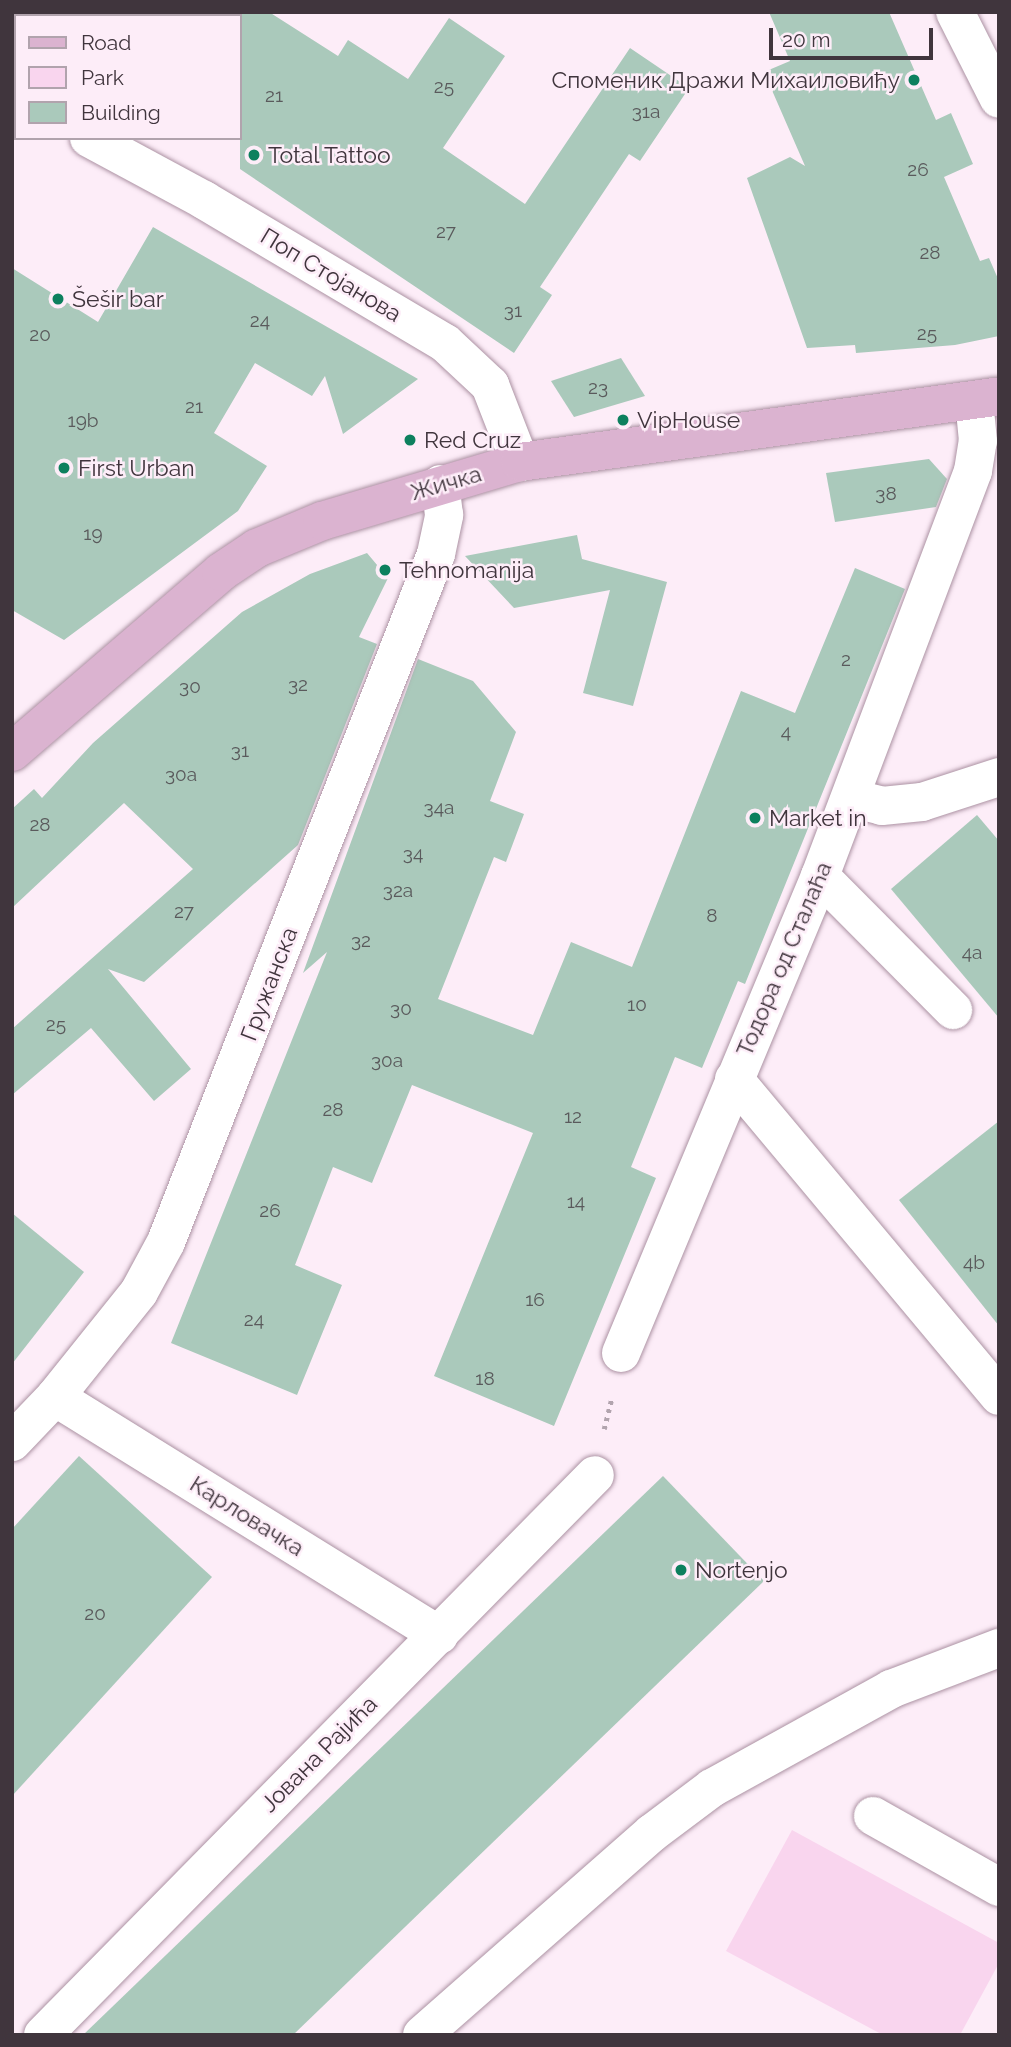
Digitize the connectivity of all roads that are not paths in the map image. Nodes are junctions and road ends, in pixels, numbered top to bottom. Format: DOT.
graph roads {
  1 [pos="955,12"];
  2 [pos="999,99"];
  3 [pos="93,140"];
  4 [pos="986,398"];
  5 [pos="520,462"];
  6 [pos="440,484"];
  7 [pos="12,752"];
  8 [pos="999,777"];
  9 [pos="851,798"];
  10 [pos="820,876"];
  11 [pos="953,1010"];
  12 [pos="734,1079"];
  13 [pos="621,1353"];
  14 [pos="999,1396"];
  15 [pos="55,1397"];
  16 [pos="12,1442"];
  17 [pos="594,1475"];
  18 [pos="439,1635"];
  19 [pos="999,1648"];
  20 [pos="873,1816"];
  21 [pos="999,1886"];
  22 [pos="43,2035"];
  23 [pos="422,2035"];
  1 -- 2 [label="street"];
  3 -- 5 [label="street, Поп Стојанова"];
  4 -- 5 [label="main road, Жичка"];
  4 -- 9 [label="street, Тодора од Сталаћа"];
  5 -- 6 [label="main road, Жичка"];
  6 -- 7 [label="main road, Жичка"];
  6 -- 15 [label="street, Гружанска"];
  8 -- 9 [label="street"];
  9 -- 10 [label="street, Тодора од Сталаћа"];
  10 -- 11 [label="street"];
  10 -- 12 [label="street, Тодора од Сталаћа"];
  12 -- 13 [label="street, Тодора од Сталаћа"];
  12 -- 14 [label="street"];
  15 -- 16 [label="street, Гружанска"];
  15 -- 18 [label="street, Карловачка"];
  17 -- 18 [label="street, Јована Рајића"];
  18 -- 22 [label="street, Јована Рајића"];
  19 -- 23 [label="street"];
  20 -- 21 [label="street"];
}
